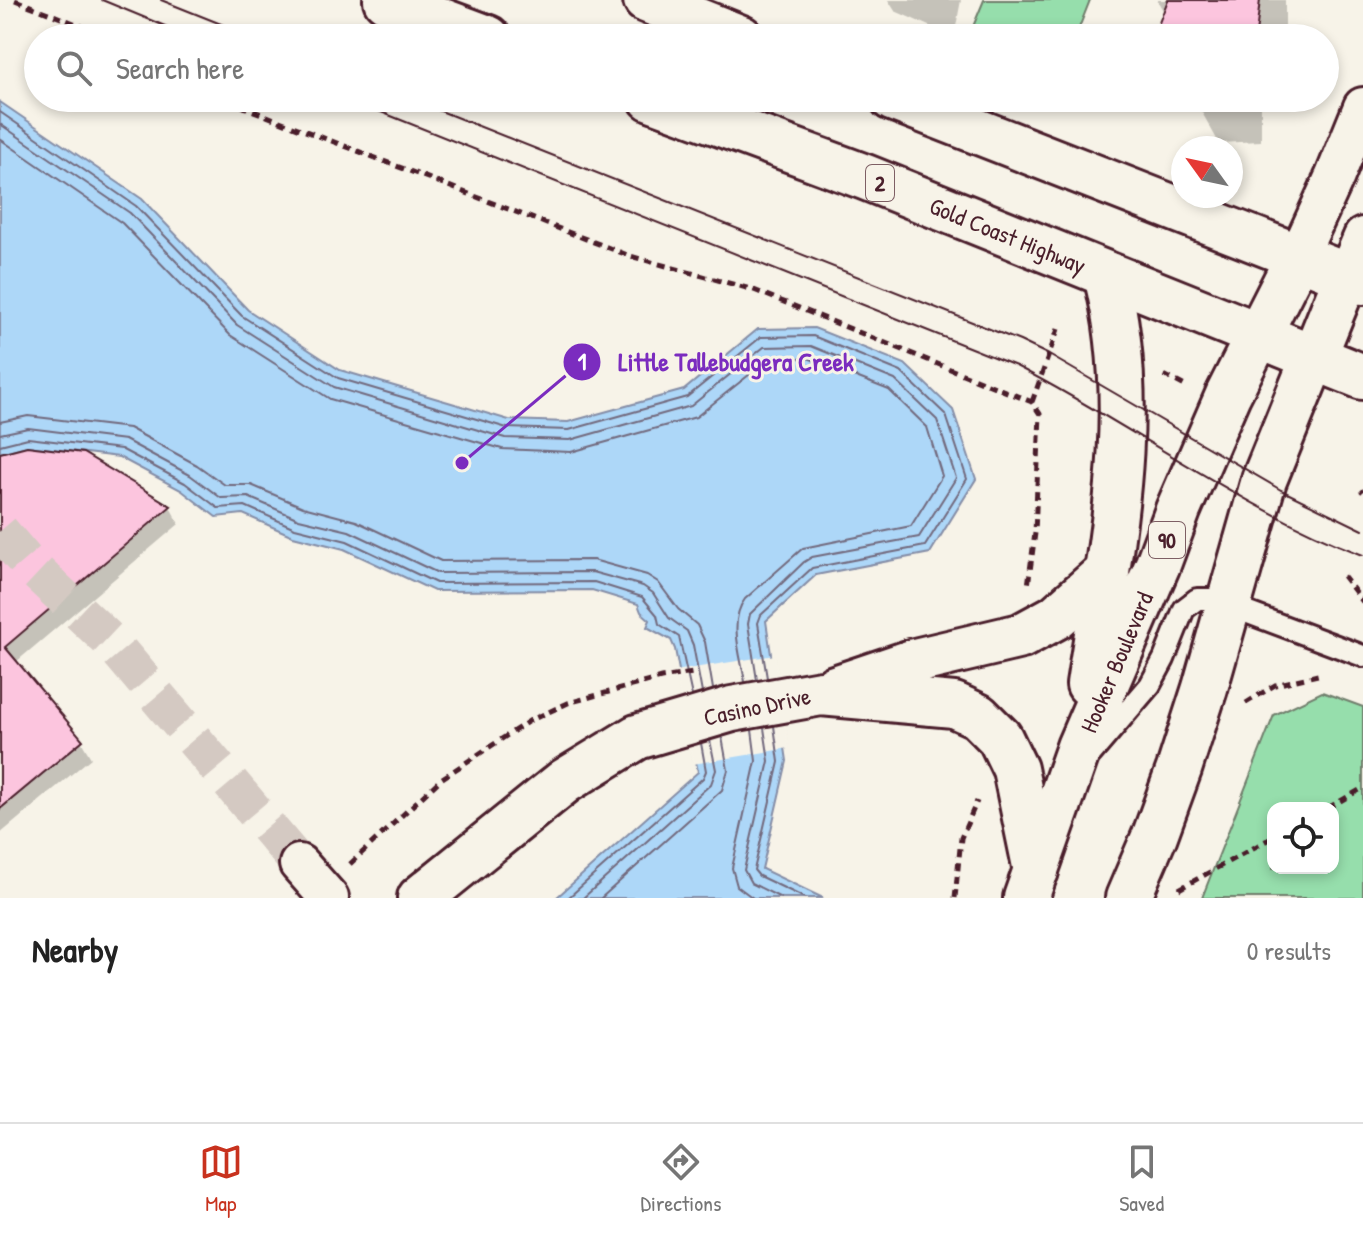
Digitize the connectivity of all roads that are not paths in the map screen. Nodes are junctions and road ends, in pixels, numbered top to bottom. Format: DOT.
graph roads {
  1 [pos="386,0"];
  2 [pos="646,0"];
  3 [pos="450,24"];
  4 [pos="706,24"];
  5 [pos="1363,107"];
  6 [pos="689,112"];
  7 [pos="928,112"];
  8 [pos="1298,257"];
  9 [pos="1358,265"];
  10 [pos="1106,275"];
  11 [pos="1258,334"];
  12 [pos="1313,357"];
  13 [pos="1363,377"];
  14 [pos="1107,572"];
  15 [pos="1228,606"];
  16 [pos="1363,656"];
  17 [pos="816,694"];
  18 [pos="1073,764"];
  19 [pos="1031,884"];
  20 [pos="420,898"];
  21 [pos="1128,898"];
  1 -- 3 [label="main road"];
  2 -- 4 [label="main road"];
  5 -- 8 [label="street"];
  6 -- 10 [label="main road, Gold Coast Highway / 2"];
  7 -- 8 [label="main road"];
  8 -- 9 [label="main road"];
  8 -- 11 [label="main road, Hooker Boulevard / 90"];
  9 -- 12 [label="main road"];
  10 -- 11 [label="main road, Gold Coast Highway / 2"];
  10 -- 14 [label="main road"];
  11 -- 12 [label="main road, Gold Coast Highway / 2"];
  11 -- 18 [label="main road, Hooker Boulevard / 90"];
  12 -- 13 [label="main road, Gold Coast Highway / 2"];
  12 -- 15 [label="main road"];
  14 -- 17 [label="main road"];
  14 -- 18 [label="main road"];
  15 -- 16 [label="lane"];
  15 -- 18 [label="lane"];
  15 -- 21 [label="main road"];
  17 -- 19 [label="main road, Casino Drive"];
  17 -- 20 [label="main road, Casino Drive"];
  18 -- 19 [label="main road, Hooker Boulevard / 90"];
}
